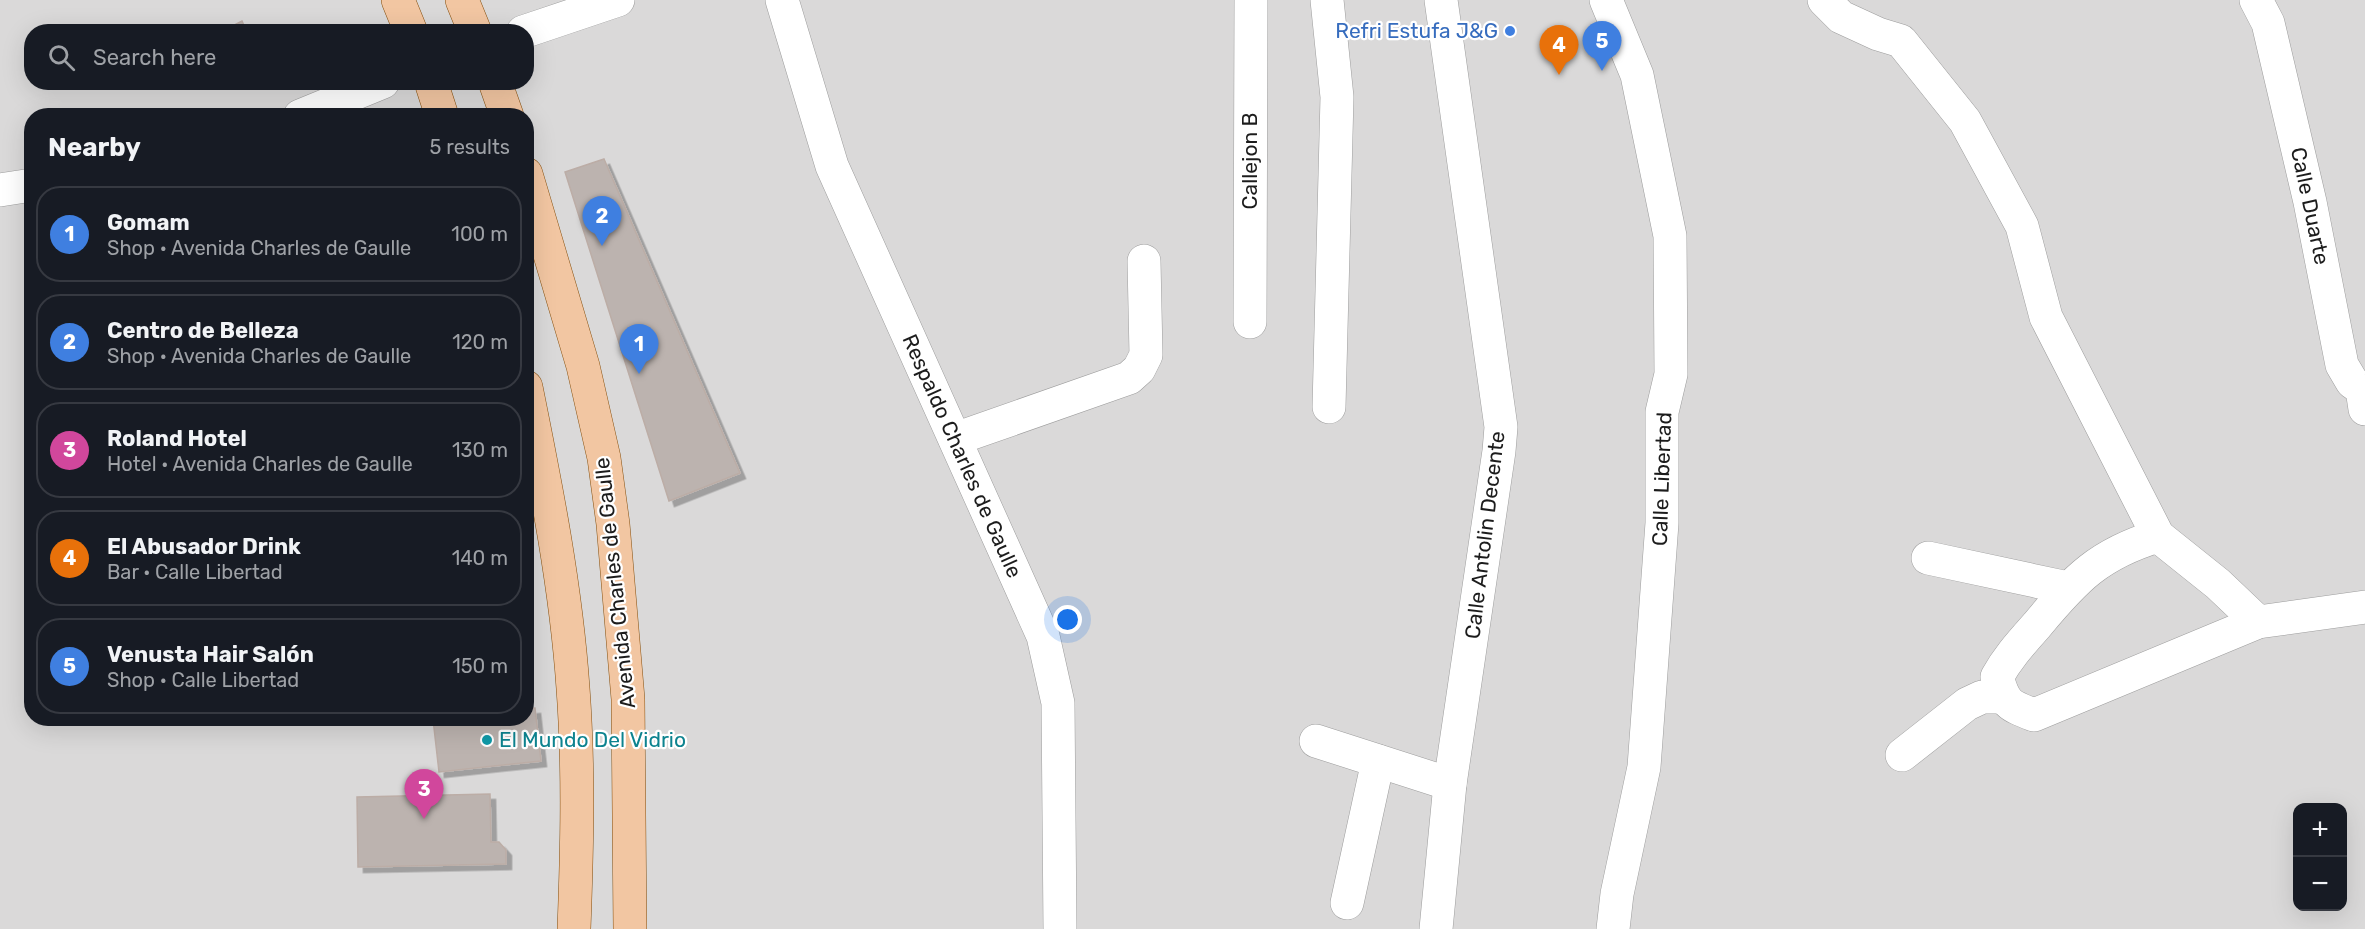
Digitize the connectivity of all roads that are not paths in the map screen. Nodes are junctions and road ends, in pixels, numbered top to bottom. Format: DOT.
graph roads {
  1 [pos="398,0"];
  2 [pos="462,0"];
  3 [pos="618,0"];
  4 [pos="782,0"];
  5 [pos="1251,0"];
  6 [pos="1327,0"];
  7 [pos="1441,0"];
  8 [pos="1606,0"];
  9 [pos="1824,0"];
  10 [pos="2256,0"];
  11 [pos="408,24"];
  12 [pos="472,24"];
  13 [pos="534,28"];
  14 [pos="363,90"];
  15 [pos="434,90"];
  16 [pos="498,90"];
  17 [pos="320,108"];
  18 [pos="439,108"];
  19 [pos="504,108"];
  20 [pos="534,201"];
  21 [pos="1144,261"];
  22 [pos="1250,322"];
  23 [pos="2364,396"];
  24 [pos="1329,407"];
  25 [pos="534,427"];
  26 [pos="955,439"];
  27 [pos="2158,536"];
  28 [pos="1928,558"];
  29 [pos="2067,588"];
  30 [pos="2365,607"];
  31 [pos="2258,622"];
  32 [pos="2003,698"];
  33 [pos="1316,741"];
  34 [pos="1902,755"];
  35 [pos="1378,761"];
  36 [pos="1450,784"];
  37 [pos="1347,903"];
  38 [pos="574,929"];
  39 [pos="630,929"];
  40 [pos="1060,929"];
  41 [pos="1437,929"];
  42 [pos="1613,929"];
  1 -- 11 [label="main road"];
  2 -- 12 [label="main road"];
  3 -- 13 [label="street"];
  4 -- 26 [label="street, Respaldo Charles de Gaulle"];
  5 -- 22 [label="street, Callejon B"];
  6 -- 24 [label="street"];
  7 -- 36 [label="street, Calle Antolin Decente"];
  8 -- 42 [label="street, Calle Libertad"];
  9 -- 27 [label="street"];
  10 -- 23 [label="street, Calle Duarte"];
  14 -- 17 [label="street"];
  15 -- 18 [label="main road"];
  16 -- 19 [label="main road"];
  20 -- 39 [label="main road, Avenida Charles de Gaulle"];
  21 -- 26 [label="street"];
  25 -- 38 [label="main road"];
  26 -- 40 [label="street, Respaldo Charles de Gaulle"];
  27 -- 29 [label="street"];
  27 -- 31 [label="street"];
  28 -- 29 [label="street"];
  29 -- 32 [label="street"];
  30 -- 31 [label="street"];
  31 -- 32 [label="street"];
  32 -- 34 [label="street"];
  33 -- 35 [label="street"];
  35 -- 36 [label="street"];
  35 -- 37 [label="street"];
  36 -- 41 [label="street, Calle Antolin Decente"];
}
